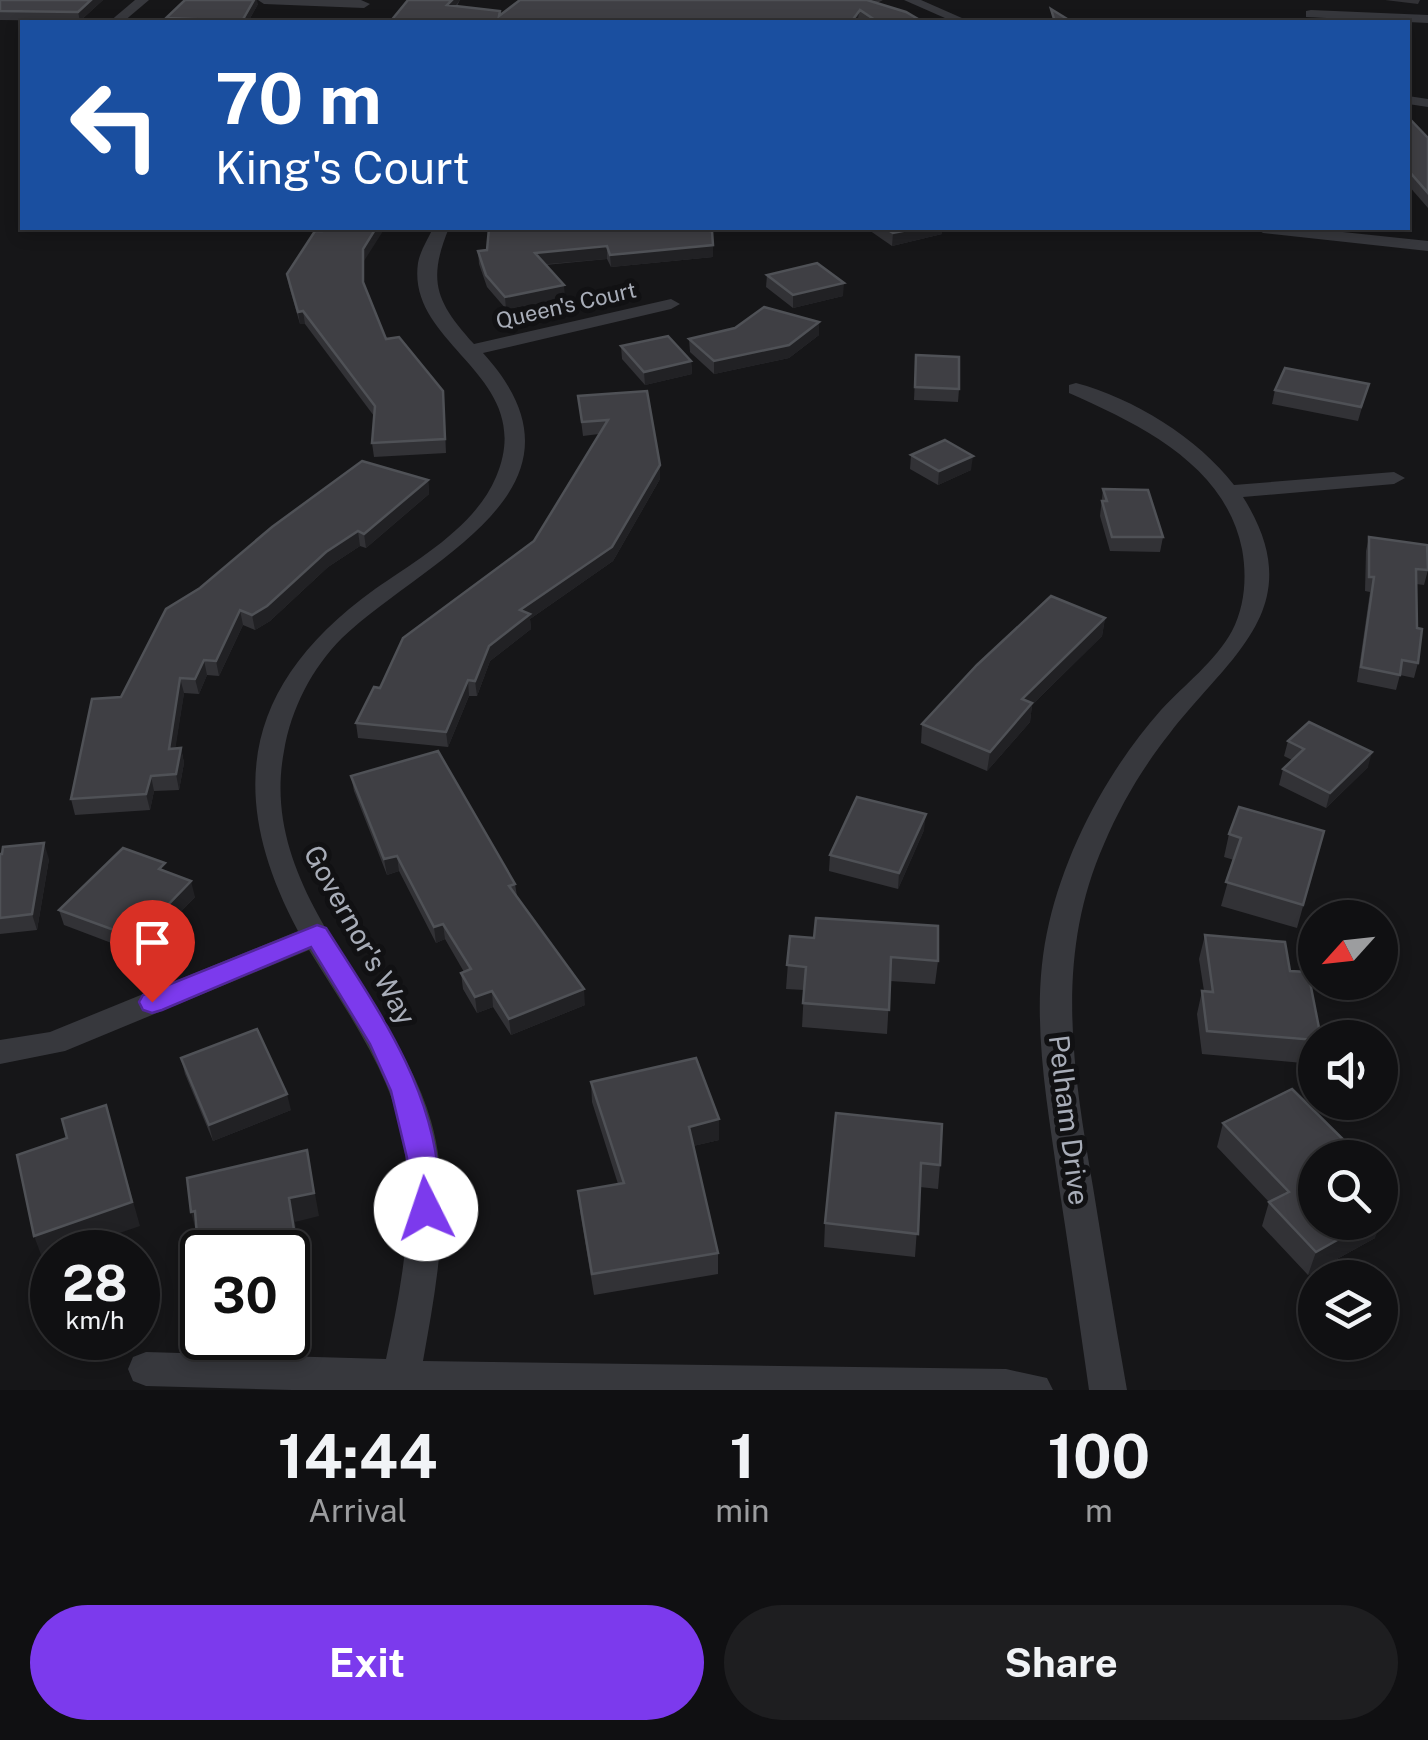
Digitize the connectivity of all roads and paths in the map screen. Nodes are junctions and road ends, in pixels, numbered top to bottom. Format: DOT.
graph roads {
  1 [pos="143,0"];
  2 [pos="264,0"];
  3 [pos="910,0"];
  4 [pos="366,2"];
  5 [pos="1312,12"];
  6 [pos="1428,19"];
  7 [pos="118,20"];
  8 [pos="348,20"];
  9 [pos="959,20"];
  10 [pos="439,230"];
  11 [pos="1281,230"];
  12 [pos="1428,246"];
  13 [pos="671,304"];
  14 [pos="471,350"];
  15 [pos="1076,389"];
  16 [pos="1394,478"];
  17 [pos="1230,492"];
  18 [pos="317,934"];
  19 [pos="0,1052"];
  20 [pos="146,1369"];
  21 [pos="401,1378"];
  22 [pos="1034,1390"];
  23 [pos="1108,1390"];
  1 -- 7 [label="street"];
  2 -- 4 [label="street"];
  3 -- 9 [label="street"];
  4 -- 8 [label="street"];
  5 -- 6 [label="street"];
  10 -- 14 [label="street, Governor's Way"];
  11 -- 12 [label="street"];
  13 -- 14 [label="street, Queen's Court"];
  14 -- 18 [label="street, Governor's Way"];
  15 -- 17 [label="street, Pelham Drive"];
  16 -- 17 [label="street"];
  17 -- 23 [label="street, Pelham Drive"];
  18 -- 19 [label="street"];
  18 -- 21 [label="street, Governor's Way"];
  20 -- 21 [label="street"];
  21 -- 22 [label="street"];
}
